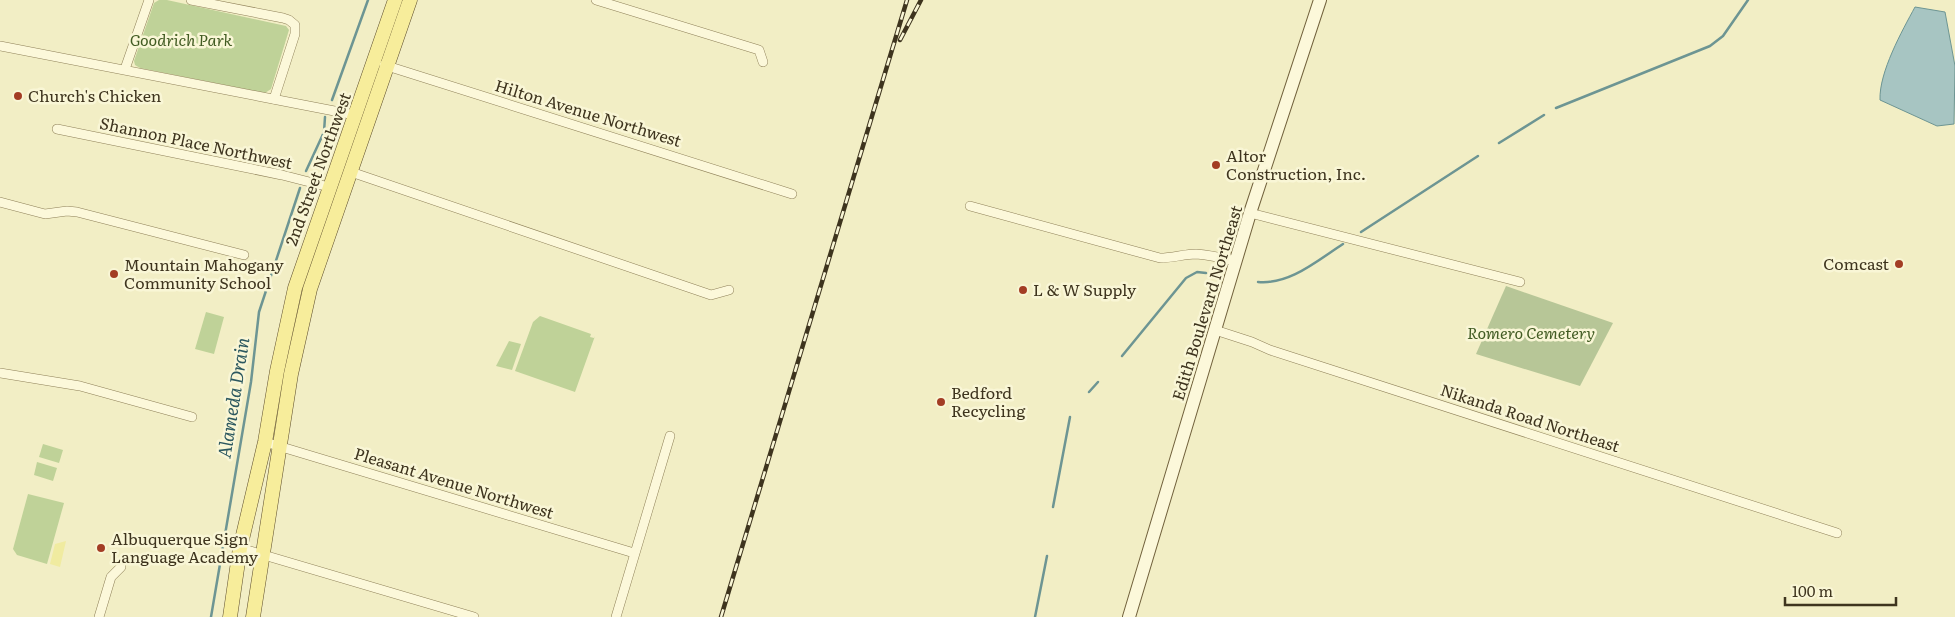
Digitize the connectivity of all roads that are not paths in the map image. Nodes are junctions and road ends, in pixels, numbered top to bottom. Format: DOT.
graph roads {
  1 [pos="149,0"];
  2 [pos="191,0"];
  3 [pos="396,0"];
  4 [pos="410,0"];
  5 [pos="596,0"];
  6 [pos="1320,0"];
  7 [pos="0,46"];
  8 [pos="763,62"];
  9 [pos="380,64"];
  10 [pos="126,69"];
  11 [pos="274,100"];
  12 [pos="355,116"];
  13 [pos="57,129"];
  14 [pos="351,172"];
  15 [pos="329,187"];
  16 [pos="792,194"];
  17 [pos="0,202"];
  18 [pos="970,206"];
  19 [pos="1250,213"];
  20 [pos="244,255"];
  21 [pos="1236,261"];
  22 [pos="1520,282"];
  23 [pos="729,290"];
  24 [pos="1215,330"];
  25 [pos="0,373"];
  26 [pos="192,417"];
  27 [pos="670,436"];
  28 [pos="272,444"];
  29 [pos="1837,533"];
  30 [pos="240,548"];
  31 [pos="634,553"];
  32 [pos="263,554"];
  33 [pos="121,567"];
  34 [pos="99,617"];
  35 [pos="230,617"];
  36 [pos="253,617"];
  37 [pos="474,617"];
  38 [pos="616,617"];
  39 [pos="1129,617"];
  1 -- 10 [label="street"];
  2 -- 11 [label="street"];
  3 -- 9 [label="main road, 2nd Street Northwest"];
  4 -- 9 [label="main road, 2nd Street Northwest"];
  5 -- 8 [label="street"];
  6 -- 19 [label="street, Edith Boulevard Northeast"];
  7 -- 10 [label="street"];
  9 -- 12 [label="main road, 2nd Street Northwest"];
  9 -- 14 [label="main road, 2nd Street Northwest"];
  9 -- 16 [label="street, Hilton Avenue Northwest"];
  10 -- 11 [label="street"];
  11 -- 12 [label="street"];
  12 -- 15 [label="main road, 2nd Street Northwest"];
  13 -- 15 [label="street, Shannon Place Northwest"];
  14 -- 23 [label="street"];
  14 -- 28 [label="main road, 2nd Street Northwest"];
  15 -- 28 [label="main road, 2nd Street Northwest"];
  17 -- 20 [label="street"];
  18 -- 21 [label="street"];
  19 -- 21 [label="street, Edith Boulevard Northeast"];
  19 -- 22 [label="street"];
  21 -- 24 [label="street, Edith Boulevard Northeast"];
  24 -- 29 [label="street, Nikanda Road Northeast"];
  24 -- 39 [label="street, Edith Boulevard Northeast"];
  25 -- 26 [label="street"];
  27 -- 31 [label="street"];
  28 -- 30 [label="main road, 2nd Street Northwest"];
  28 -- 31 [label="street, Pleasant Avenue Northwest"];
  28 -- 32 [label="main road, 2nd Street Northwest"];
  30 -- 32 [label="street"];
  30 -- 35 [label="main road, 2nd Street Northwest"];
  31 -- 38 [label="street"];
  32 -- 36 [label="main road, 2nd Street Northwest"];
  32 -- 37 [label="street"];
  33 -- 34 [label="street"];
}
